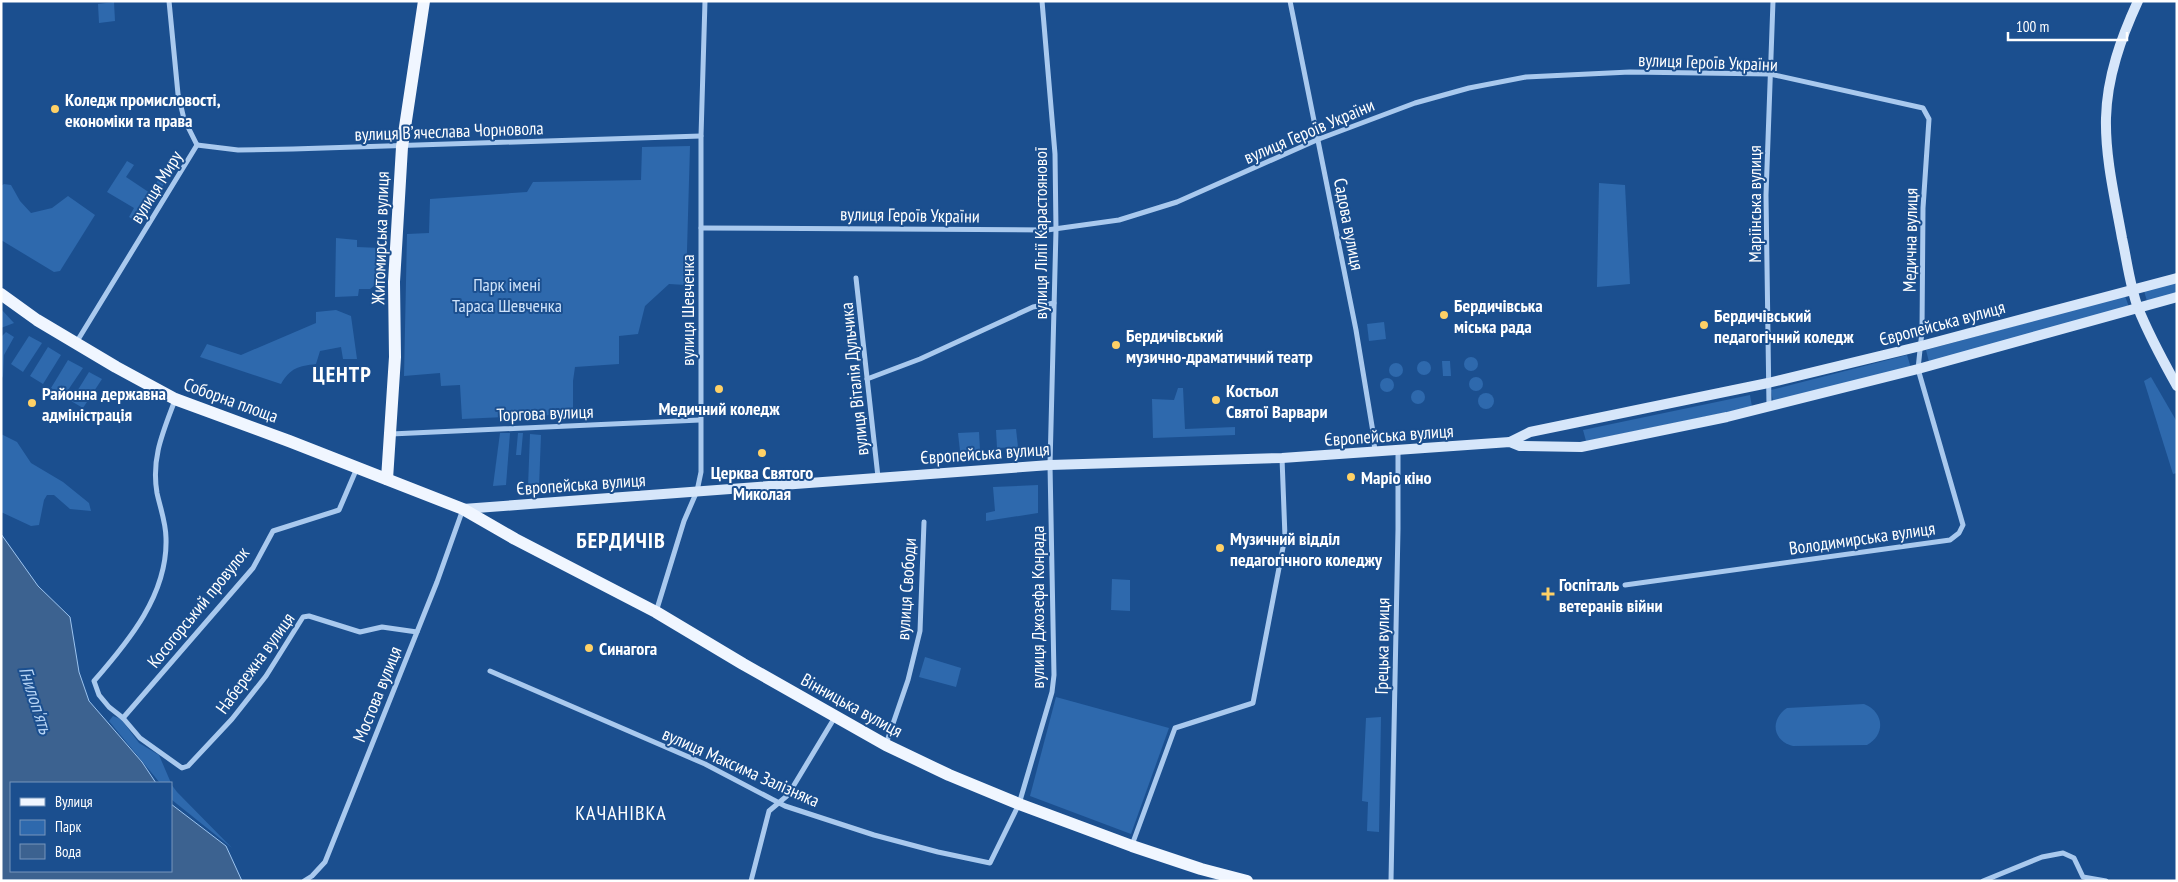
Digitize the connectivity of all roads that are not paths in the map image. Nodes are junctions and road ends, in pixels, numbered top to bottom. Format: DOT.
graph roads {
  1 [pos="169,1"];
  2 [pos="424,1"];
  3 [pos="705,1"];
  4 [pos="1042,1"];
  5 [pos="1290,1"];
  6 [pos="1773,1"];
  7 [pos="2138,1"];
  8 [pos="1770,74"];
  9 [pos="1927,111"];
  10 [pos="701,136"];
  11 [pos="1319,139"];
  12 [pos="197,145"];
  13 [pos="402,146"];
  14 [pos="701,228"];
  15 [pos="1056,230"];
  16 [pos="856,278"];
  17 [pos="2177,278"];
  18 [pos="2133,289"];
  19 [pos="1,294"];
  20 [pos="2177,297"];
  21 [pos="1054,302"];
  22 [pos="2138,307"];
  23 [pos="76,343"];
  24 [pos="1921,346"];
  25 [pos="1918,368"];
  26 [pos="867,379"];
  27 [pos="1768,383"];
  28 [pos="2177,386"];
  29 [pos="175,399"];
  30 [pos="1769,406"];
  31 [pos="700,420"];
  32 [pos="390,434"];
  33 [pos="1510,442"];
  34 [pos="1398,450"];
  35 [pos="1375,452"];
  36 [pos="1282,458"];
  37 [pos="1050,465"];
  38 [pos="357,468"];
  39 [pos="878,477"];
  40 [pos="387,479"];
  41 [pos="697,491"];
  42 [pos="463,509"];
  43 [pos="924,522"];
  44 [pos="1625,585"];
  45 [pos="656,612"];
  46 [pos="417,632"];
  47 [pos="490,671"];
  48 [pos="836,716"];
  49 [pos="123,718"];
  50 [pos="886,745"];
  51 [pos="780,802"];
  52 [pos="1019,804"];
  53 [pos="1132,846"];
  54 [pos="990,862"];
  55 [pos="304,881"];
  56 [pos="751,881"];
  57 [pos="1247,881"];
  58 [pos="1391,881"];
  59 [pos="1983,881"];
  60 [pos="2106,881"];
  1 -- 12 [label="street, вулиця Миру"];
  2 -- 13 [label="main road, Житомирська вулиця"];
  3 -- 10 [label="street, вулиця Шевченка"];
  4 -- 15 [label="street, вулиця Лілії Карастоянової"];
  5 -- 11 [label="street, Садова вулиця"];
  6 -- 8 [label="street, Маріїнська вулиця"];
  7 -- 18 [label="street"];
  8 -- 9 [label="street, вулиця Героїв України"];
  8 -- 11 [label="street, вулиця Героїв України"];
  8 -- 27 [label="street, Маріїнська вулиця"];
  9 -- 24 [label="street, Медична вулиця"];
  10 -- 13 [label="street, вулиця Вʼячеслава Чорновола"];
  10 -- 14 [label="street, вулиця Шевченка"];
  11 -- 15 [label="street, вулиця Героїв України"];
  11 -- 35 [label="street, Садова вулиця"];
  12 -- 13 [label="street, вулиця Вʼячеслава Чорновола"];
  12 -- 23 [label="street, вулиця Миру"];
  13 -- 32 [label="main road, Житомирська вулиця"];
  14 -- 15 [label="street, вулиця Героїв України"];
  14 -- 31 [label="street, вулиця Шевченка"];
  15 -- 21 [label="street, вулиця Лілії Карастоянової"];
  16 -- 26 [label="street, вулиця Віталія Дульчика"];
  17 -- 18 [label="street, Європейська вулиця"];
  18 -- 22 [label="street"];
  18 -- 24 [label="street, Європейська вулиця"];
  19 -- 23 [label="main road, Соборна площа"];
  20 -- 22 [label="street, Європейська вулиця"];
  21 -- 26 [label="street"];
  21 -- 37 [label="street, вулиця Лілії Карастоянової"];
  22 -- 25 [label="street, Європейська вулиця"];
  22 -- 28 [label="street"];
  23 -- 29 [label="main road, Соборна площа"];
  24 -- 25 [label="street, Медична вулиця"];
  24 -- 27 [label="street, Європейська вулиця"];
  25 -- 30 [label="street, Європейська вулиця"];
  25 -- 44 [label="street, Володимирська вулиця"];
  26 -- 39 [label="street, вулиця Віталія Дульчика"];
  27 -- 30 [label="street, Маріїнська вулиця"];
  27 -- 33 [label="street, Європейська вулиця"];
  29 -- 38 [label="main road, Соборна площа"];
  29 -- 49 [label="street"];
  30 -- 33 [label="street, Європейська вулиця"];
  31 -- 32 [label="street, Торгова вулиця"];
  31 -- 41 [label="street, вулиця Шевченка"];
  32 -- 40 [label="main road, Житомирська вулиця"];
  33 -- 34 [label="street, Європейська вулиця"];
  34 -- 35 [label="street, Європейська вулиця"];
  34 -- 58 [label="street, Грецька вулиця"];
  35 -- 36 [label="street, Європейська вулиця"];
  36 -- 37 [label="street, Європейська вулиця"];
  36 -- 53 [label="street"];
  37 -- 39 [label="street, Європейська вулиця"];
  37 -- 52 [label="street, вулиця Джозефа Конрада"];
  38 -- 40 [label="main road, Соборна площа"];
  38 -- 49 [label="street, Косогорський провулок"];
  39 -- 41 [label="street, Європейська вулиця"];
  40 -- 42 [label="main road, Соборна площа"];
  41 -- 42 [label="street, Європейська вулиця"];
  41 -- 45 [label="street, вулиця Шевченка"];
  42 -- 45 [label="main road, Вінницька вулиця"];
  42 -- 46 [label="street, Мостова вулиця"];
  43 -- 50 [label="street, вулиця Свободи"];
  45 -- 48 [label="main road, Вінницька вулиця"];
  46 -- 49 [label="street, Набережна вулиця"];
  46 -- 55 [label="street, Мостова вулиця"];
  47 -- 51 [label="street, вулиця Максима Залізняка"];
  48 -- 50 [label="main road, Вінницька вулиця"];
  48 -- 51 [label="street"];
  50 -- 52 [label="main road, Вінницька вулиця"];
  51 -- 54 [label="street, вулиця Максима Залізняка"];
  51 -- 56 [label="street"];
  52 -- 53 [label="main road, Вінницька вулиця"];
  52 -- 54 [label="street, вулиця Джозефа Конрада"];
  53 -- 57 [label="main road, Вінницька вулиця"];
  59 -- 60 [label="street"];
}
